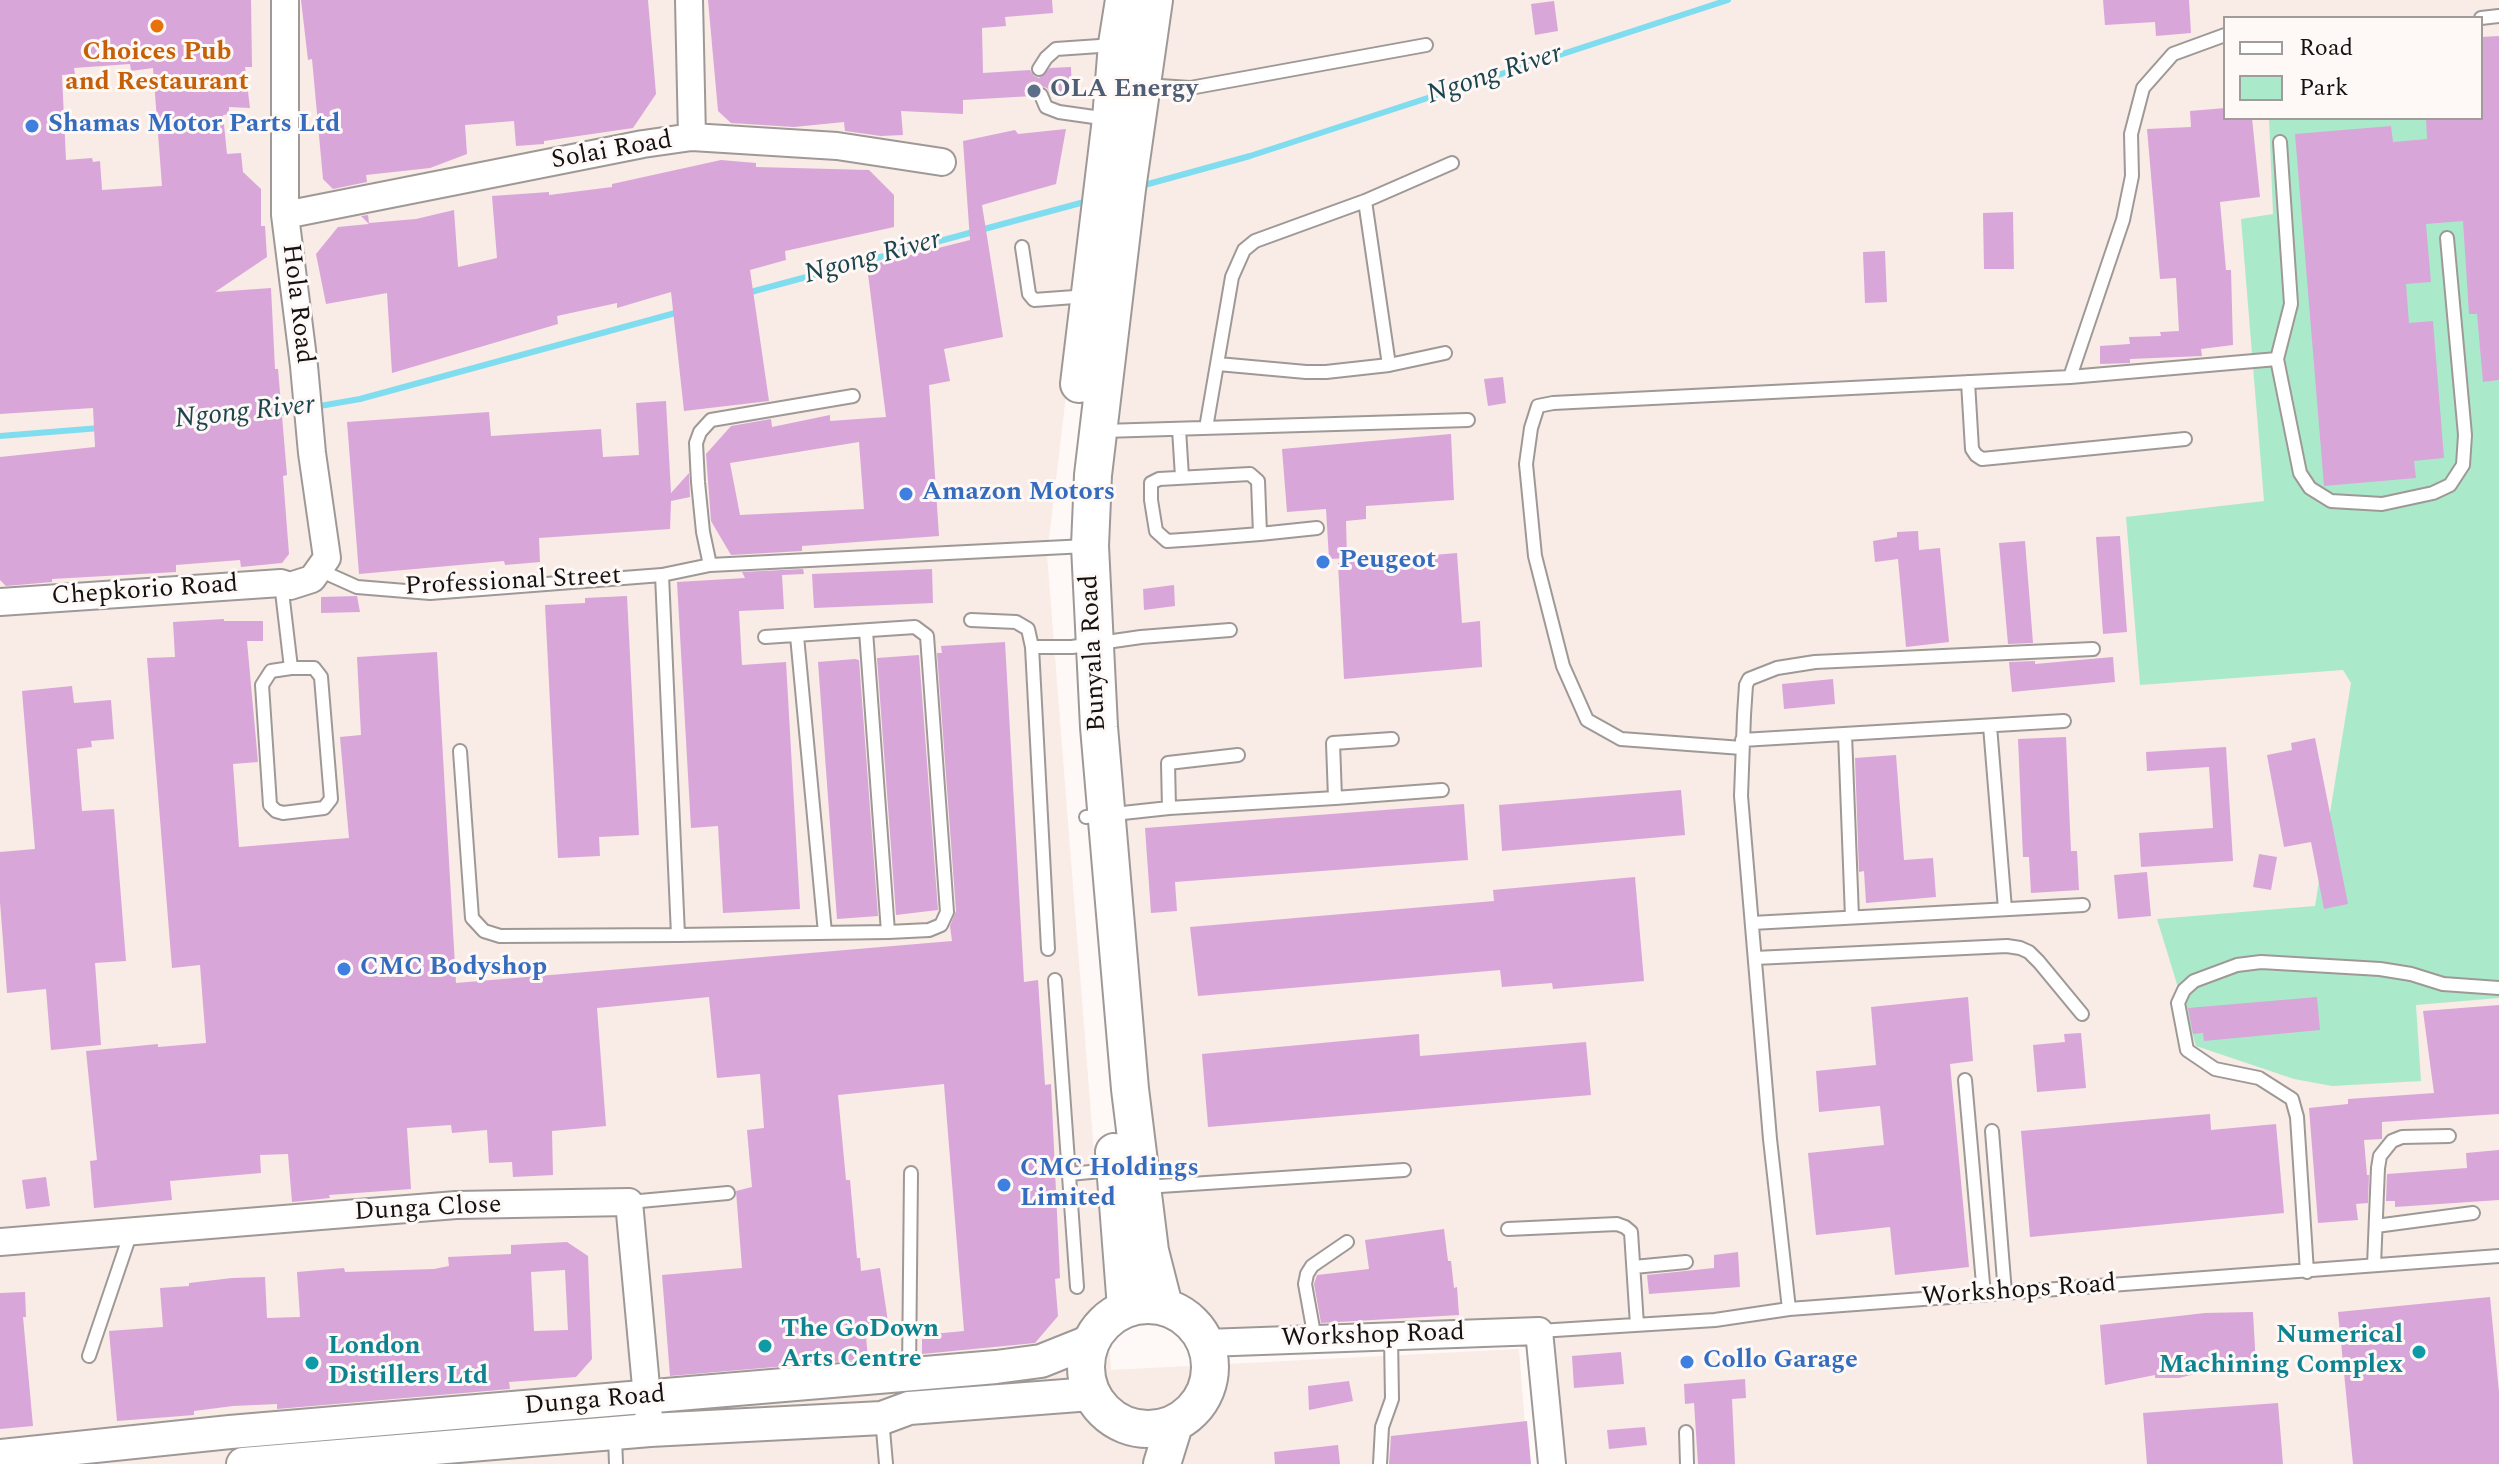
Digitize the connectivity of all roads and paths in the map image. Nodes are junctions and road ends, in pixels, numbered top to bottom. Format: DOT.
graph roads {
  1 [pos="285,0"];
  2 [pos="689,0"];
  3 [pos="1124,0"];
  4 [pos="1154,0"];
  5 [pos="2223,36"];
  6 [pos="1117,44"];
  7 [pos="1426,45"];
  8 [pos="1039,69"];
  9 [pos="1141,85"];
  10 [pos="1041,95"];
  11 [pos="1111,119"];
  12 [pos="692,137"];
  13 [pos="2280,142"];
  14 [pos="942,162"];
  15 [pos="1452,163"];
  16 [pos="1365,201"];
  17 [pos="285,215"];
  18 [pos="2447,238"];
  19 [pos="1022,247"];
  20 [pos="1088,296"];
  21 [pos="1445,353"];
  22 [pos="2277,359"];
  23 [pos="1218,364"];
  24 [pos="1389,365"];
  25 [pos="2070,377"];
  26 [pos="1968,382"];
  27 [pos="853,396"];
  28 [pos="1468,420"];
  29 [pos="1206,428"];
  30 [pos="1179,429"];
  31 [pos="1098,432"];
  32 [pos="2185,439"];
  33 [pos="1182,477"];
  34 [pos="1317,528"];
  35 [pos="1260,534"];
  36 [pos="1077,547"];
  37 [pos="710,565"];
  38 [pos="319,570"];
  39 [pos="662,575"];
  40 [pos="285,584"];
  41 [pos="0,602"];
  42 [pos="971,620"];
  43 [pos="1230,630"];
  44 [pos="866,631"];
  45 [pos="797,636"];
  46 [pos="765,637"];
  47 [pos="1083,646"];
  48 [pos="1032,647"];
  49 [pos="2093,649"];
  50 [pos="291,668"];
  51 [pos="2064,721"];
  52 [pos="1990,726"];
  53 [pos="1845,734"];
  54 [pos="1392,739"];
  55 [pos="1742,744"];
  56 [pos="460,751"];
  57 [pos="1238,755"];
  58 [pos="1442,790"];
  59 [pos="1335,798"];
  60 [pos="1169,808"];
  61 [pos="1096,816"];
  62 [pos="2083,905"];
  63 [pos="2005,909"];
  64 [pos="1852,917"];
  65 [pos="1752,923"];
  66 [pos="888,932"];
  67 [pos="825,933"];
  68 [pos="678,935"];
  69 [pos="1048,949"];
  70 [pos="1755,958"];
  71 [pos="1055,980"];
  72 [pos="2499,988"];
  73 [pos="2082,1014"];
  74 [pos="1965,1080"];
  75 [pos="1992,1131"];
  76 [pos="2449,1136"];
  77 [pos="1404,1170"];
  78 [pos="911,1173"];
  79 [pos="1069,1174"];
  80 [pos="1129,1178"];
  81 [pos="728,1193"];
  82 [pos="629,1202"];
  83 [pos="2473,1213"];
  84 [pos="2376,1226"];
  85 [pos="1508,1229"];
  86 [pos="131,1232"];
  87 [pos="0,1242"];
  88 [pos="1347,1242"];
  89 [pos="2499,1256"];
  90 [pos="1686,1262"];
  91 [pos="2374,1265"];
  92 [pos="1634,1267"];
  93 [pos="2307,1272"];
  94 [pos="1077,1287"];
  95 [pos="2005,1293"];
  96 [pos="1984,1295"];
  97 [pos="1164,1306"];
  98 [pos="1126,1308"];
  99 [pos="1789,1309"];
  100 [pos="1637,1325"];
  101 [pos="1539,1331"];
  102 [pos="1391,1336"];
  103 [pos="1315,1339"];
  104 [pos="1091,1341"];
  105 [pos="1206,1343"];
  106 [pos="89,1356"];
  107 [pos="1091,1394"];
  108 [pos="904,1397"];
  109 [pos="648,1398"];
  110 [pos="1174,1425"];
  111 [pos="1132,1429"];
  112 [pos="650,1430"];
  113 [pos="230,1432"];
  114 [pos="1686,1432"];
  115 [pos="616,1448"];
  116 [pos="0,1456"];
  117 [pos="232,1464"];
  118 [pos="243,1464"];
  119 [pos="886,1464"];
  120 [pos="1141,1464"];
  121 [pos="1162,1464"];
  122 [pos="1380,1464"];
  123 [pos="1552,1464"];
  124 [pos="1687,1464"];
  1 -- 17 [label="street, Hola Road"];
  2 -- 12 [label="street"];
  3 -- 6 [label="main road, Bunyala Road"];
  4 -- 9 [label="main road, Bunyala Road"];
  5 -- 25 [label="lane"];
  6 -- 8 [label="lane"];
  6 -- 11 [label="main road, Bunyala Road"];
  7 -- 9 [label="lane"];
  9 -- 31 [label="main road, Bunyala Road"];
  10 -- 11 [label="lane"];
  11 -- 20 [label="main road, Bunyala Road"];
  12 -- 14 [label="street, Solai Road"];
  12 -- 17 [label="street, Solai Road"];
  13 -- 22 [label="lane"];
  15 -- 16 [label="lane"];
  16 -- 23 [label="lane"];
  16 -- 24 [label="lane"];
  17 -- 38 [label="street, Hola Road"];
  18 -- 22 [label="lane"];
  19 -- 20 [label="lane"];
  20 -- 36 [label="main road, Bunyala Road"];
  21 -- 24 [label="lane"];
  22 -- 25 [label="lane"];
  23 -- 24 [label="lane"];
  23 -- 29 [label="lane"];
  25 -- 26 [label="lane"];
  26 -- 32 [label="lane"];
  26 -- 55 [label="lane"];
  27 -- 37 [label="lane"];
  28 -- 29 [label="lane"];
  29 -- 30 [label="lane"];
  30 -- 31 [label="lane"];
  30 -- 33 [label="lane"];
  31 -- 36 [label="main road, Bunyala Road"];
  33 -- 35 [label="lane"];
  33 -- 35 [label="lane"];
  34 -- 35 [label="lane"];
  36 -- 37 [label="lane, Professional Street"];
  36 -- 47 [label="main road, Bunyala Road"];
  37 -- 39 [label="lane, Professional Street"];
  38 -- 39 [label="lane, Professional Street"];
  38 -- 40 [label="street"];
  39 -- 68 [label="lane"];
  40 -- 41 [label="street, Chepkorio Road"];
  40 -- 50 [label="lane"];
  42 -- 48 [label="lane"];
  43 -- 47 [label="lane"];
  44 -- 45 [label="lane"];
  44 -- 66 [label="lane"];
  44 -- 66 [label="lane"];
  45 -- 46 [label="lane"];
  45 -- 67 [label="lane"];
  47 -- 48 [label="lane"];
  47 -- 61 [label="main road, Bunyala Road"];
  48 -- 69 [label="lane"];
  49 -- 55 [label="lane"];
  50 -- 50 [label="lane"];
  51 -- 52 [label="lane"];
  52 -- 53 [label="lane"];
  52 -- 63 [label="lane"];
  53 -- 55 [label="lane"];
  53 -- 64 [label="lane"];
  54 -- 59 [label="lane"];
  55 -- 65 [label="lane"];
  56 -- 68 [label="lane"];
  57 -- 60 [label="lane"];
  58 -- 59 [label="lane"];
  59 -- 60 [label="lane"];
  60 -- 61 [label="lane"];
  61 -- 80 [label="main road, Bunyala Road"];
  62 -- 63 [label="lane"];
  63 -- 64 [label="lane"];
  64 -- 65 [label="lane"];
  65 -- 70 [label="lane"];
  66 -- 67 [label="lane"];
  67 -- 68 [label="lane"];
  70 -- 73 [label="lane"];
  70 -- 99 [label="lane"];
  71 -- 79 [label="lane"];
  72 -- 93 [label="lane"];
  74 -- 96 [label="lane"];
  75 -- 95 [label="lane"];
  76 -- 84 [label="lane"];
  77 -- 80 [label="lane"];
  78 -- 108 [label="lane"];
  79 -- 80 [label="lane"];
  79 -- 94 [label="lane"];
  80 -- 97 [label="main road, Bunyala Road"];
  80 -- 98 [label="main road, Bunyala Road"];
  81 -- 82 [label="lane"];
  82 -- 86 [label="street, Dunga Close"];
  82 -- 109 [label="street"];
  83 -- 84 [label="lane"];
  84 -- 91 [label="lane"];
  85 -- 92 [label="lane"];
  86 -- 87 [label="street, Dunga Close"];
  86 -- 106 [label="lane"];
  88 -- 103 [label="lane"];
  89 -- 91 [label="lane, Workshops Road"];
  90 -- 92 [label="lane"];
  91 -- 93 [label="lane, Workshops Road"];
  92 -- 100 [label="lane"];
  93 -- 95 [label="lane, Workshops Road"];
  95 -- 96 [label="lane, Workshops Road"];
  96 -- 99 [label="lane, Workshops Road"];
  97 -- 98 [label="main road"];
  97 -- 105 [label="main road"];
  98 -- 104 [label="main road"];
  99 -- 100 [label="lane, Workshops Road"];
  100 -- 101 [label="lane, Workshops Road"];
  101 -- 102 [label="street, Workshop Road"];
  101 -- 123 [label="street"];
  102 -- 103 [label="street, Workshop Road"];
  102 -- 122 [label="lane"];
  103 -- 105 [label="street, Workshop Road"];
  104 -- 107 [label="main road"];
  104 -- 108 [label="street, Dunga Road"];
  105 -- 110 [label="main road"];
  107 -- 108 [label="street, Dunga Road"];
  107 -- 111 [label="main road"];
  108 -- 109 [label="street, Dunga Road"];
  108 -- 112 [label="street, Dunga Road"];
  108 -- 119 [label="lane"];
  109 -- 112 [label="street"];
  109 -- 113 [label="street, Dunga Road"];
  110 -- 111 [label="main road"];
  110 -- 121 [label="main road"];
  111 -- 120 [label="main road"];
  112 -- 115 [label="street, Dunga Road"];
  113 -- 116 [label="street, Dunga Road"];
  113 -- 117 [label="street"];
  114 -- 124 [label="lane"];
  115 -- 118 [label="street, Dunga Road"];
}
